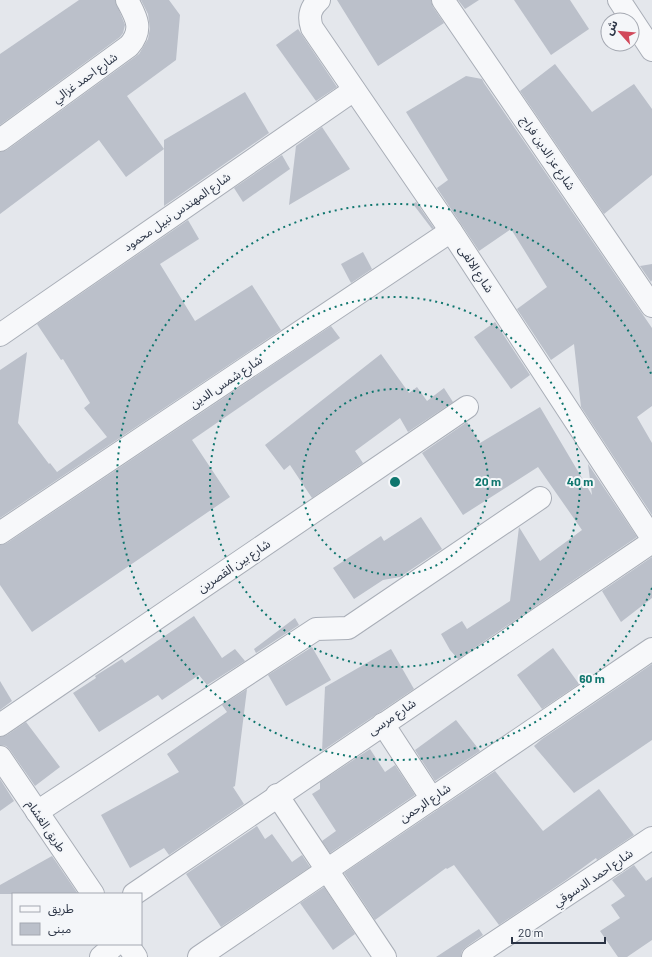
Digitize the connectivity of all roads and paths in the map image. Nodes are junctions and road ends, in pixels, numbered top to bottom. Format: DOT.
graph roads {
  1 [pos="127,0"];
  2 [pos="319,0"];
  3 [pos="443,0"];
  4 [pos="619,0"];
  5 [pos="652,50"];
  6 [pos="354,90"];
  7 [pos="0,140"];
  8 [pos="451,231"];
  9 [pos="652,306"];
  10 [pos="0,335"];
  11 [pos="467,407"];
  12 [pos="540,498"];
  13 [pos="0,533"];
  14 [pos="652,538"];
  15 [pos="652,542"];
  16 [pos="652,649"];
  17 [pos="383,724"];
  18 [pos="0,725"];
  19 [pos="0,757"];
  20 [pos="277,795"];
  21 [pos="432,799"];
  22 [pos="37,812"];
  23 [pos="652,838"];
  24 [pos="327,870"];
  25 [pos="92,893"];
  26 [pos="135,893"];
  27 [pos="115,945"];
  28 [pos="128,945"];
  29 [pos="101,957"];
  30 [pos="136,957"];
  31 [pos="199,957"];
  32 [pos="385,957"];
  33 [pos="474,957"];
  1 -- 7 [label="street, شارع احمد غزالي"];
  2 -- 6 [label="street, شارع الالفى"];
  3 -- 9 [label="street, شارع عز الدين فراج"];
  4 -- 5 [label="street"];
  6 -- 8 [label="street, شارع الالفى"];
  6 -- 10 [label="street, شارع المهندس نبيل محمود"];
  8 -- 13 [label="street, شارع شمس الدين"];
  8 -- 14 [label="street, شارع الالفى"];
  11 -- 18 [label="street, شارع بين القصرين"];
  12 -- 22 [label="street"];
  15 -- 17 [label="street, شارع مرسى"];
  16 -- 21 [label="street, شارع الرحمن"];
  17 -- 20 [label="street, شارع مرسى"];
  17 -- 21 [label="street"];
  19 -- 22 [label="street, طريق الغشام"];
  20 -- 24 [label="street"];
  20 -- 26 [label="street, شارع مرسى"];
  21 -- 24 [label="street, شارع الرحمن"];
  22 -- 25 [label="street, طريق الغشام"];
  23 -- 33 [label="street, شارع احمد الدسوقي"];
  24 -- 31 [label="street, شارع الرحمن"];
  24 -- 32 [label="street"];
  27 -- 29 [label="street"];
  28 -- 30 [label="street"];
}
